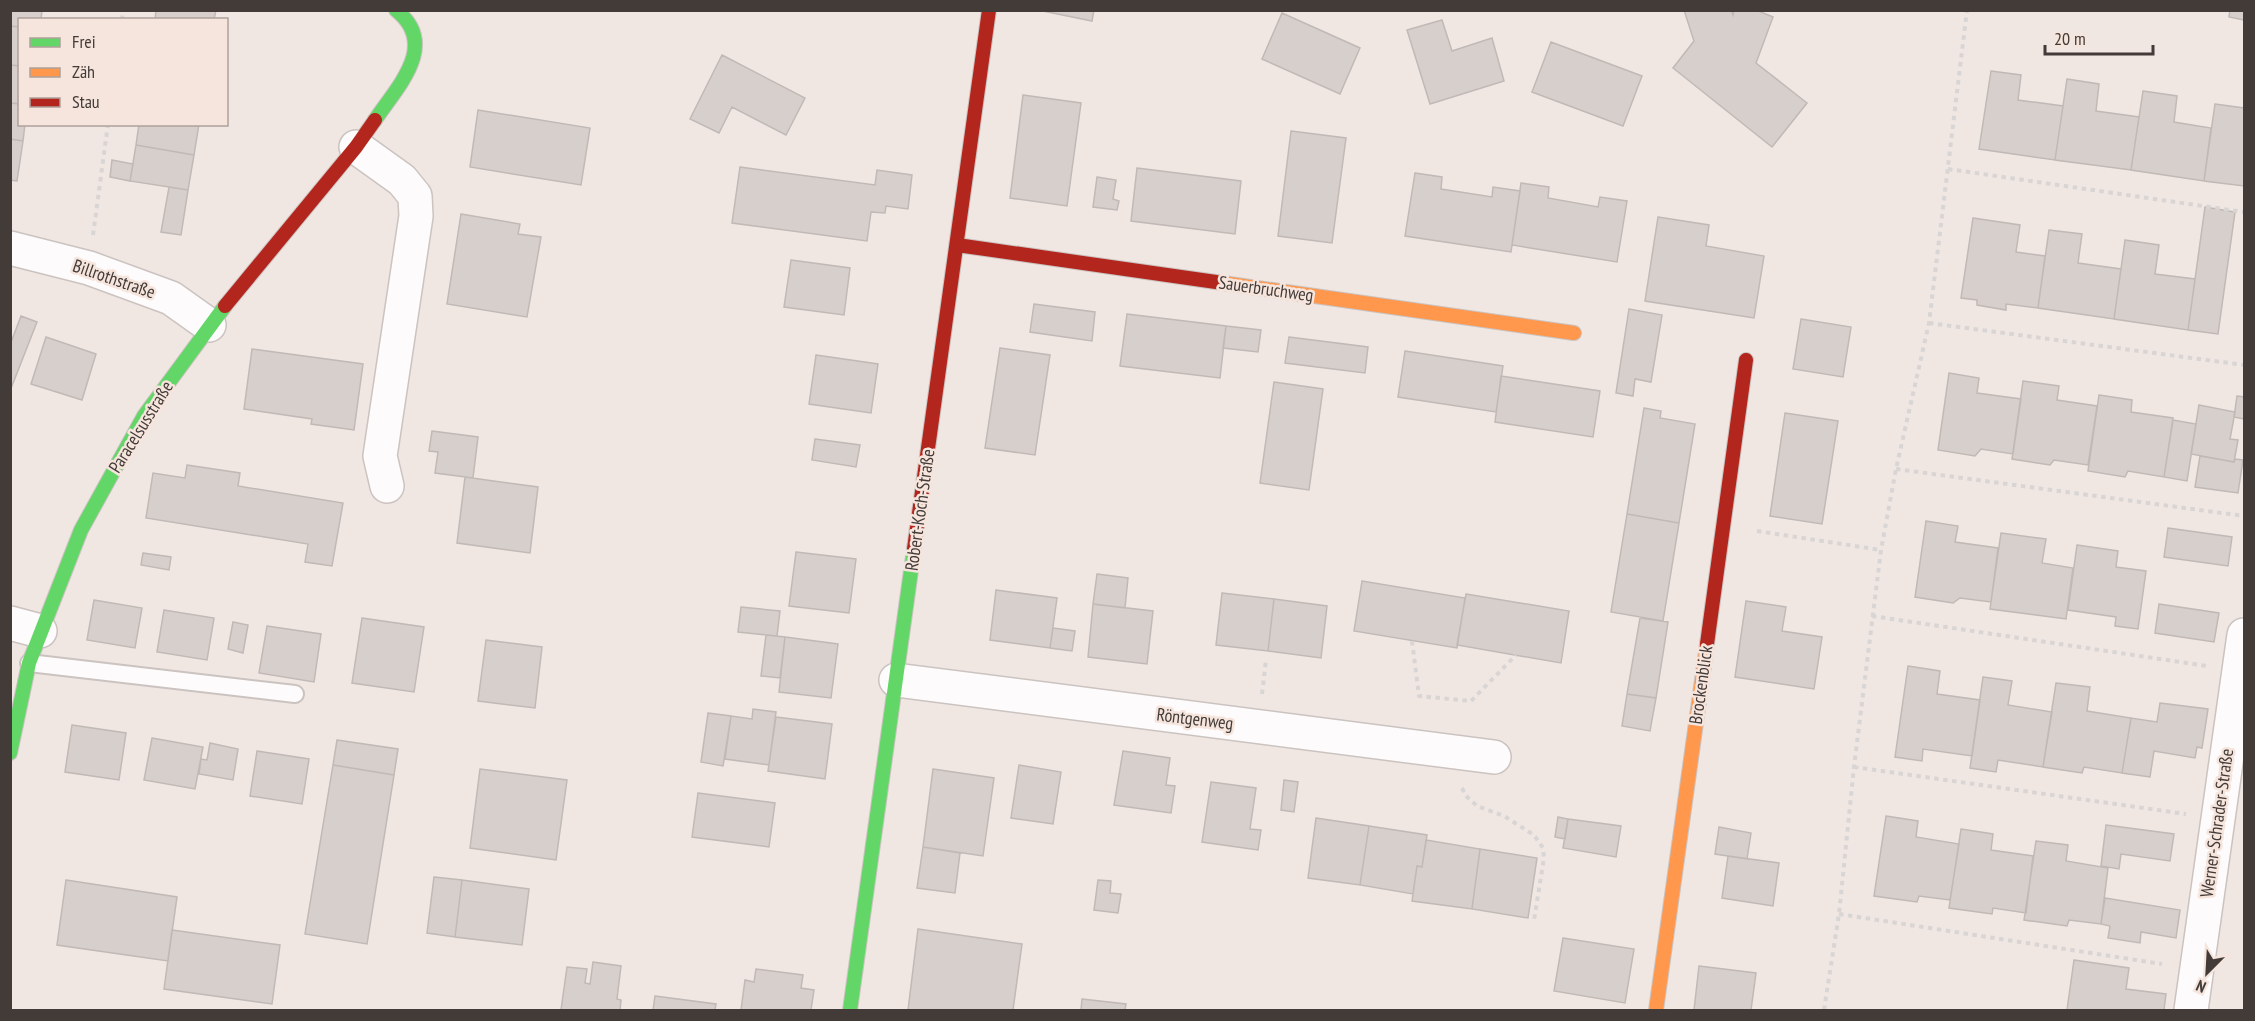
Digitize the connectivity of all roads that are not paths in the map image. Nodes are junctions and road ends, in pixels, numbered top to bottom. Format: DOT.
graph roads {
  1 [pos="396,10"];
  2 [pos="989,10"];
  3 [pos="356,147"];
  4 [pos="957,245"];
  5 [pos="10,248"];
  6 [pos="209,325"];
  7 [pos="1574,333"];
  8 [pos="1746,360"];
  9 [pos="387,486"];
  10 [pos="25,627"];
  11 [pos="2244,635"];
  12 [pos="29,663"];
  13 [pos="896,680"];
  14 [pos="295,694"];
  15 [pos="10,753"];
  16 [pos="1494,757"];
  17 [pos="850,1011"];
  18 [pos="1656,1011"];
  19 [pos="2191,1011"];
  1 -- 3 [label="street, Paracelsusstraße"];
  2 -- 4 [label="street, Robert-Koch-Straße"];
  3 -- 6 [label="street, Paracelsusstraße"];
  3 -- 9 [label="street"];
  4 -- 7 [label="street, Sauerbruchweg"];
  4 -- 13 [label="street, Robert-Koch-Straße"];
  5 -- 6 [label="street, Billrothstraße"];
  6 -- 10 [label="street, Paracelsusstraße"];
  8 -- 18 [label="street, Brockenblick"];
  10 -- 12 [label="street, Paracelsusstraße"];
  11 -- 19 [label="street, Werner-Schrader-Straße"];
  12 -- 14 [label="lane"];
  12 -- 15 [label="street, Paracelsusstraße"];
  13 -- 16 [label="street, Röntgenweg"];
  13 -- 17 [label="street, Robert-Koch-Straße"];
}
